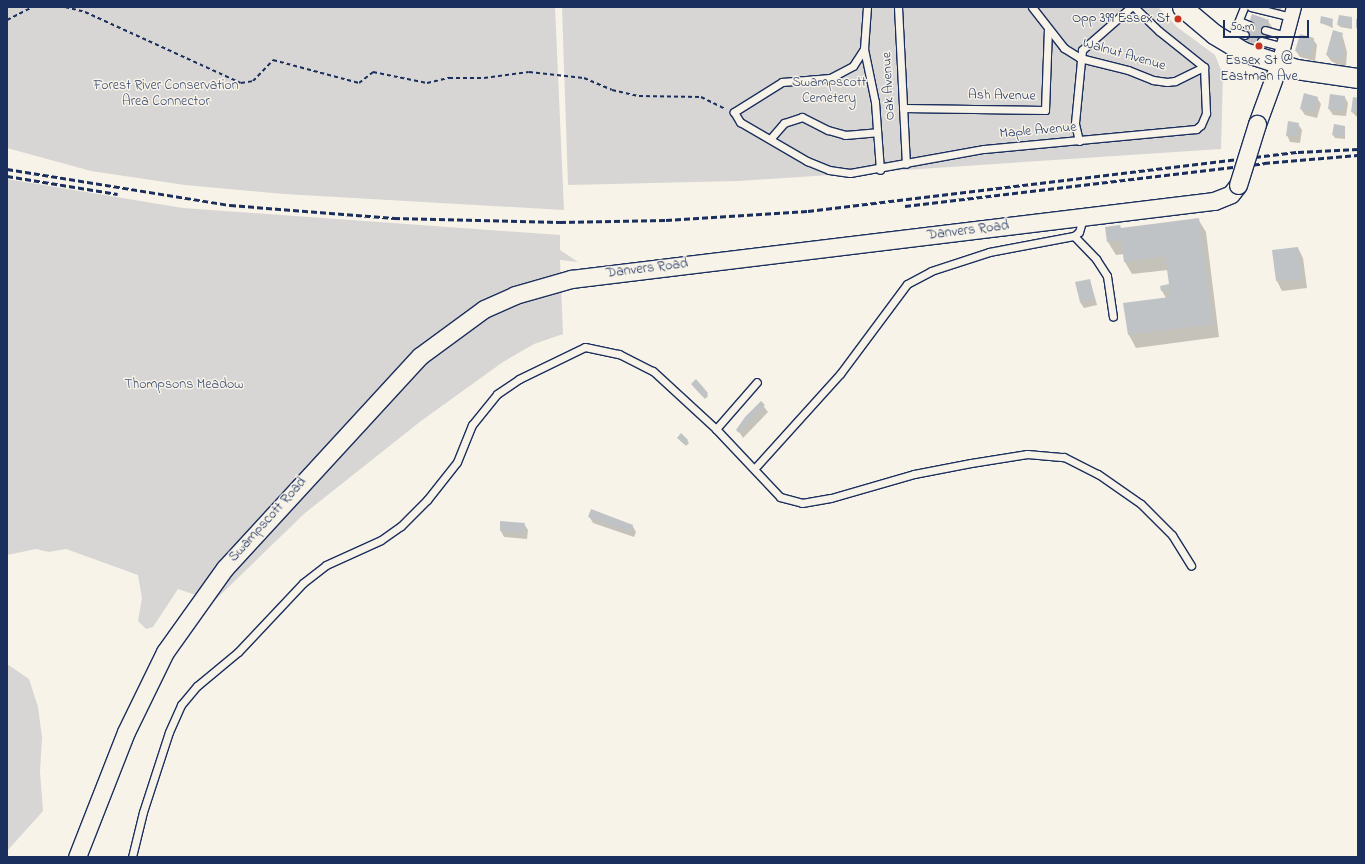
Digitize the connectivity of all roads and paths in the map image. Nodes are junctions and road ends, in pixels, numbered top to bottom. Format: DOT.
graph roads {
  1 [pos="33,7"];
  2 [pos="65,7"];
  3 [pos="867,7"];
  4 [pos="898,7"];
  5 [pos="1032,7"];
  6 [pos="1131,7"];
  7 [pos="1134,7"];
  8 [pos="1182,7"];
  9 [pos="1244,7"];
  10 [pos="1251,7"];
  11 [pos="1293,12"];
  12 [pos="7,20"];
  13 [pos="1239,21"];
  14 [pos="1249,25"];
  15 [pos="1048,29"];
  16 [pos="1265,30"];
  17 [pos="1236,37"];
  18 [pos="1261,41"];
  19 [pos="864,49"];
  20 [pos="1283,49"];
  21 [pos="1080,58"];
  22 [pos="1204,67"];
  23 [pos="1358,78"];
  24 [pos="903,108"];
  25 [pos="734,112"];
  26 [pos="877,132"];
  27 [pos="771,138"];
  28 [pos="1079,140"];
  29 [pos="906,164"];
  30 [pos="880,170"];
  31 [pos="1083,218"];
  32 [pos="1074,236"];
  33 [pos="567,280"];
  34 [pos="1113,317"];
  35 [pos="757,382"];
  36 [pos="716,429"];
  37 [pos="755,468"];
  38 [pos="1191,566"];
  39 [pos="77,857"];
  40 [pos="132,857"];
  1 -- 12 [label="path"];
  2 -- 25 [label="path"];
  3 -- 19 [label="lane"];
  4 -- 24 [label="lane, Oak Avenue"];
  5 -- 15 [label="lane, Walnut Avenue"];
  6 -- 21 [label="lane"];
  7 -- 22 [label="lane"];
  8 -- 17 [label="main road"];
  9 -- 13 [label="lane"];
  10 -- 11 [label="lane"];
  11 -- 20 [label="street"];
  13 -- 14 [label="lane"];
  13 -- 17 [label="lane"];
  15 -- 21 [label="lane, Walnut Avenue"];
  15 -- 24 [label="lane, Ash Avenue"];
  16 -- 20 [label="lane"];
  17 -- 20 [label="main road"];
  18 -- 20 [label="lane"];
  19 -- 25 [label="lane"];
  19 -- 26 [label="lane"];
  20 -- 23 [label="main road"];
  20 -- 31 [label="street, Danvers Road, bridge"];
  21 -- 22 [label="lane, Walnut Avenue"];
  21 -- 28 [label="lane"];
  22 -- 28 [label="lane, Maple Avenue"];
  24 -- 29 [label="lane, Oak Avenue"];
  25 -- 27 [label="lane, Maple Avenue"];
  26 -- 27 [label="lane"];
  26 -- 30 [label="lane"];
  27 -- 30 [label="lane, Maple Avenue"];
  28 -- 29 [label="lane, Maple Avenue"];
  29 -- 30 [label="lane, Maple Avenue"];
  31 -- 32 [label="lane"];
  31 -- 33 [label="street, Danvers Road"];
  32 -- 34 [label="lane"];
  32 -- 37 [label="lane"];
  33 -- 39 [label="street, Swampscott Road"];
  35 -- 36 [label="lane"];
  36 -- 37 [label="lane"];
  36 -- 40 [label="lane"];
  37 -- 38 [label="lane"];
}
